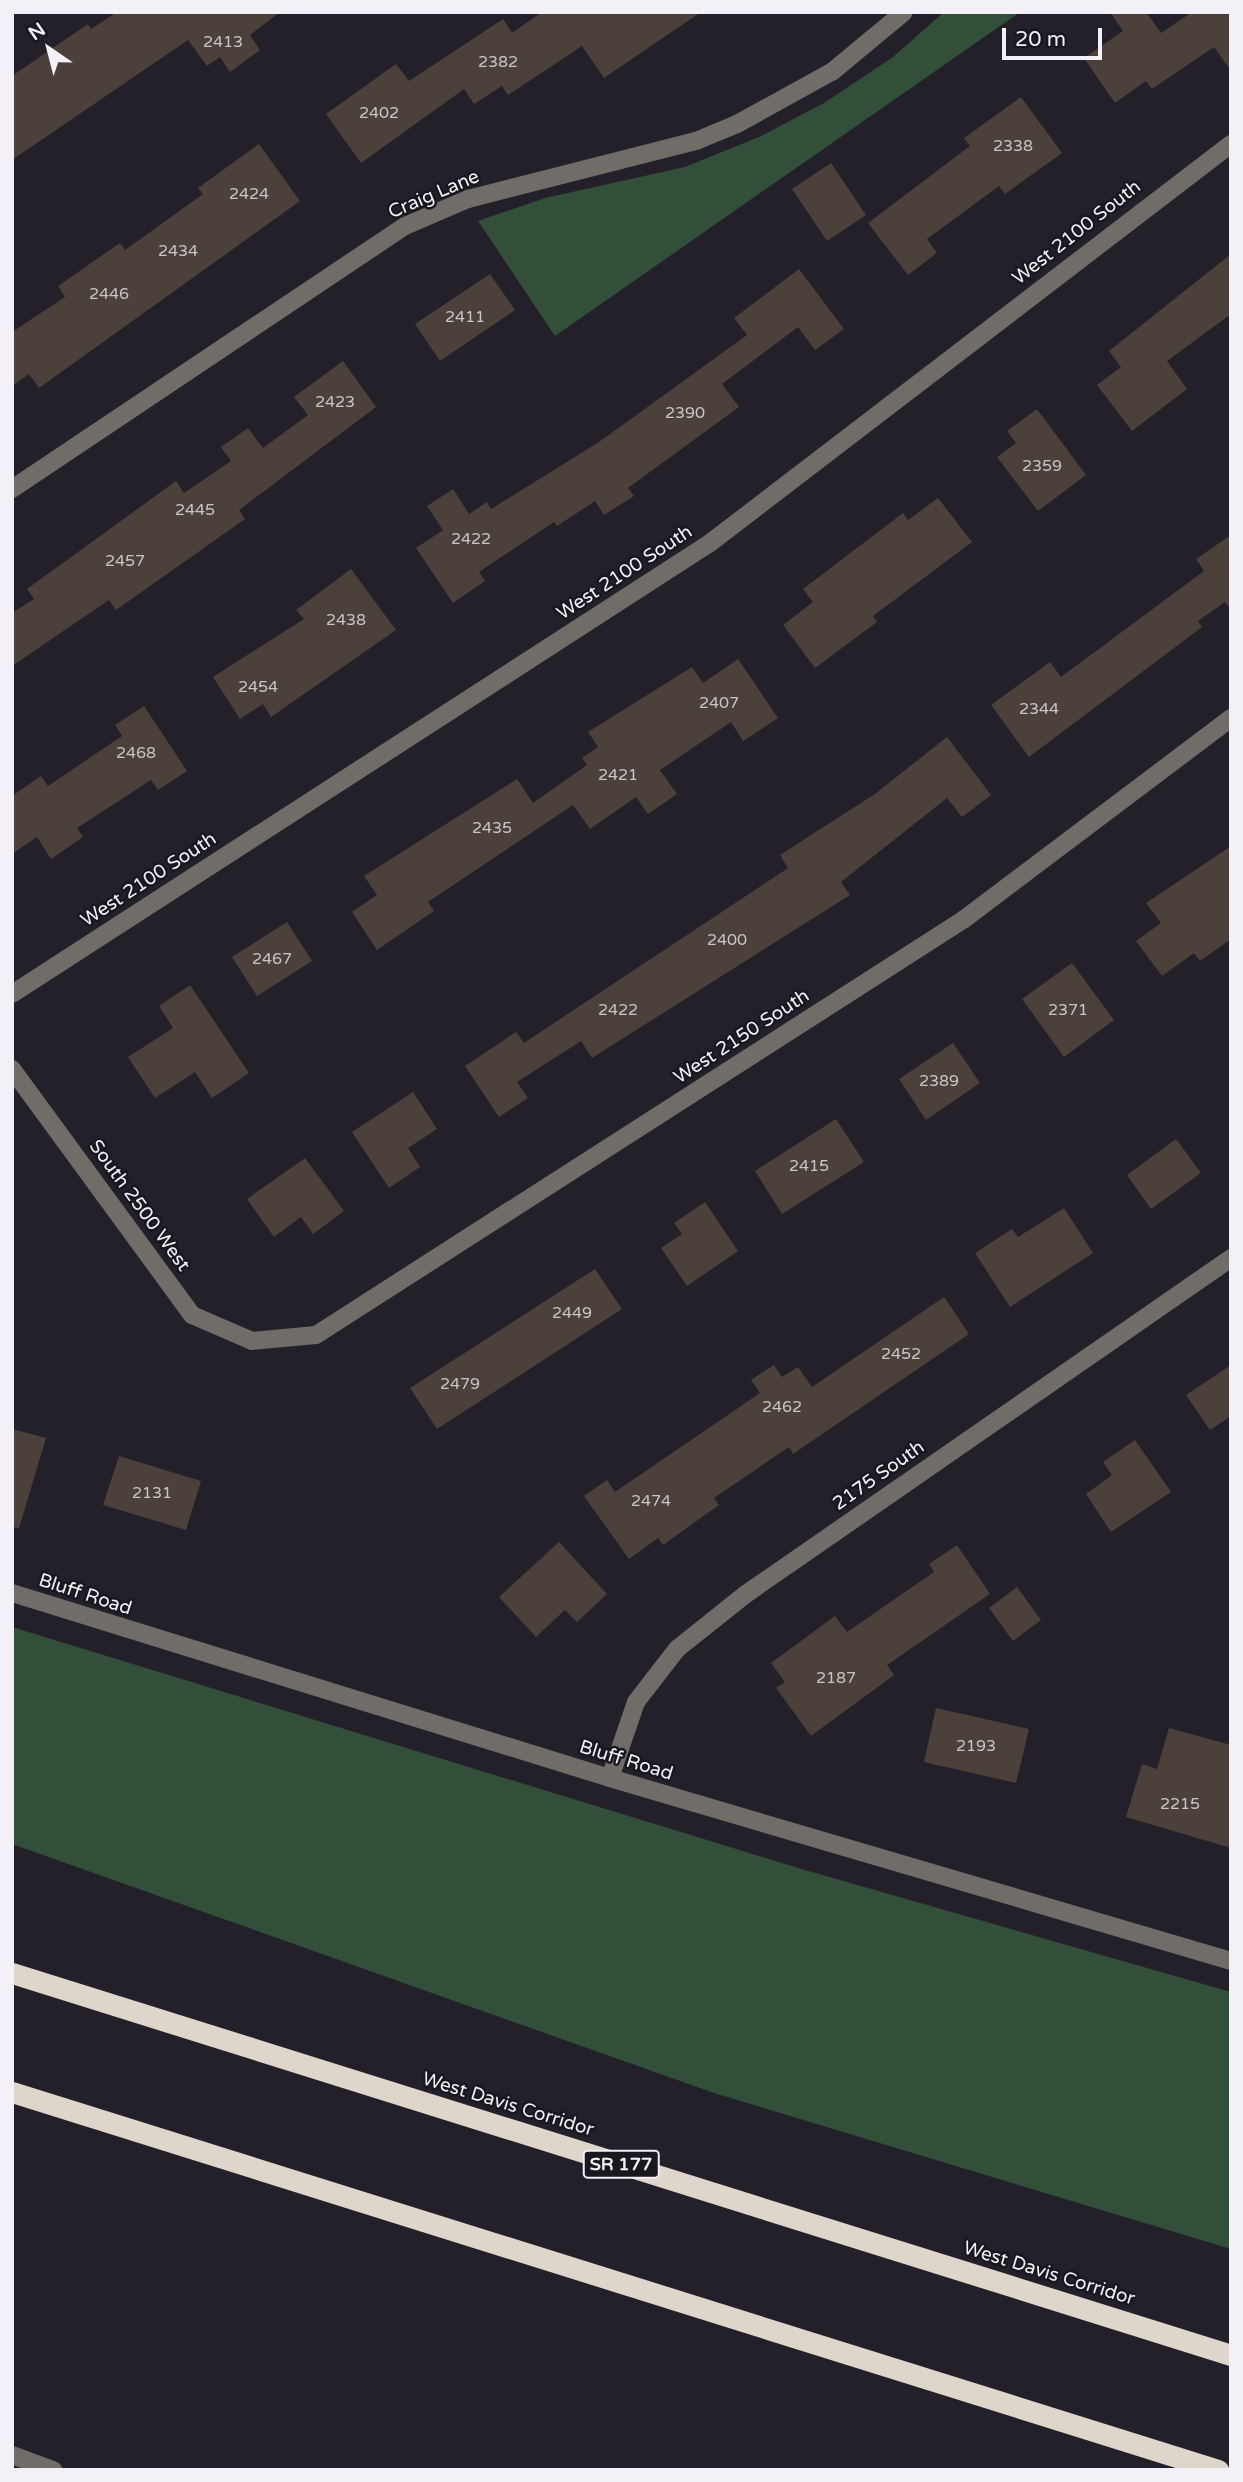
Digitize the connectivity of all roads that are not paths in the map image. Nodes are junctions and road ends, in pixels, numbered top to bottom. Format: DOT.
graph roads {
  1 [pos="904,12"];
  2 [pos="1231,144"];
  3 [pos="12,489"];
  4 [pos="1231,718"];
  5 [pos="12,994"];
  6 [pos="12,1069"];
  7 [pos="1231,1258"];
  8 [pos="252,1341"];
  9 [pos="12,1593"];
  10 [pos="610,1779"];
  11 [pos="1231,1961"];
  12 [pos="12,1973"];
  13 [pos="12,2092"];
  14 [pos="1231,2355"];
  15 [pos="12,2455"];
  16 [pos="54,2470"];
  17 [pos="1217,2470"];
  1 -- 3 [label="street, Craig Lane"];
  2 -- 5 [label="street, West 2100 South"];
  4 -- 8 [label="street, West 2150 South"];
  6 -- 8 [label="street, South 2500 West"];
  7 -- 10 [label="street, 2175 South"];
  9 -- 10 [label="street, Bluff Road"];
  10 -- 11 [label="street, Bluff Road"];
  12 -- 14 [label="highway, West Davis Corridor / SR 177"];
  13 -- 17 [label="highway"];
  15 -- 16 [label="street"];
}
